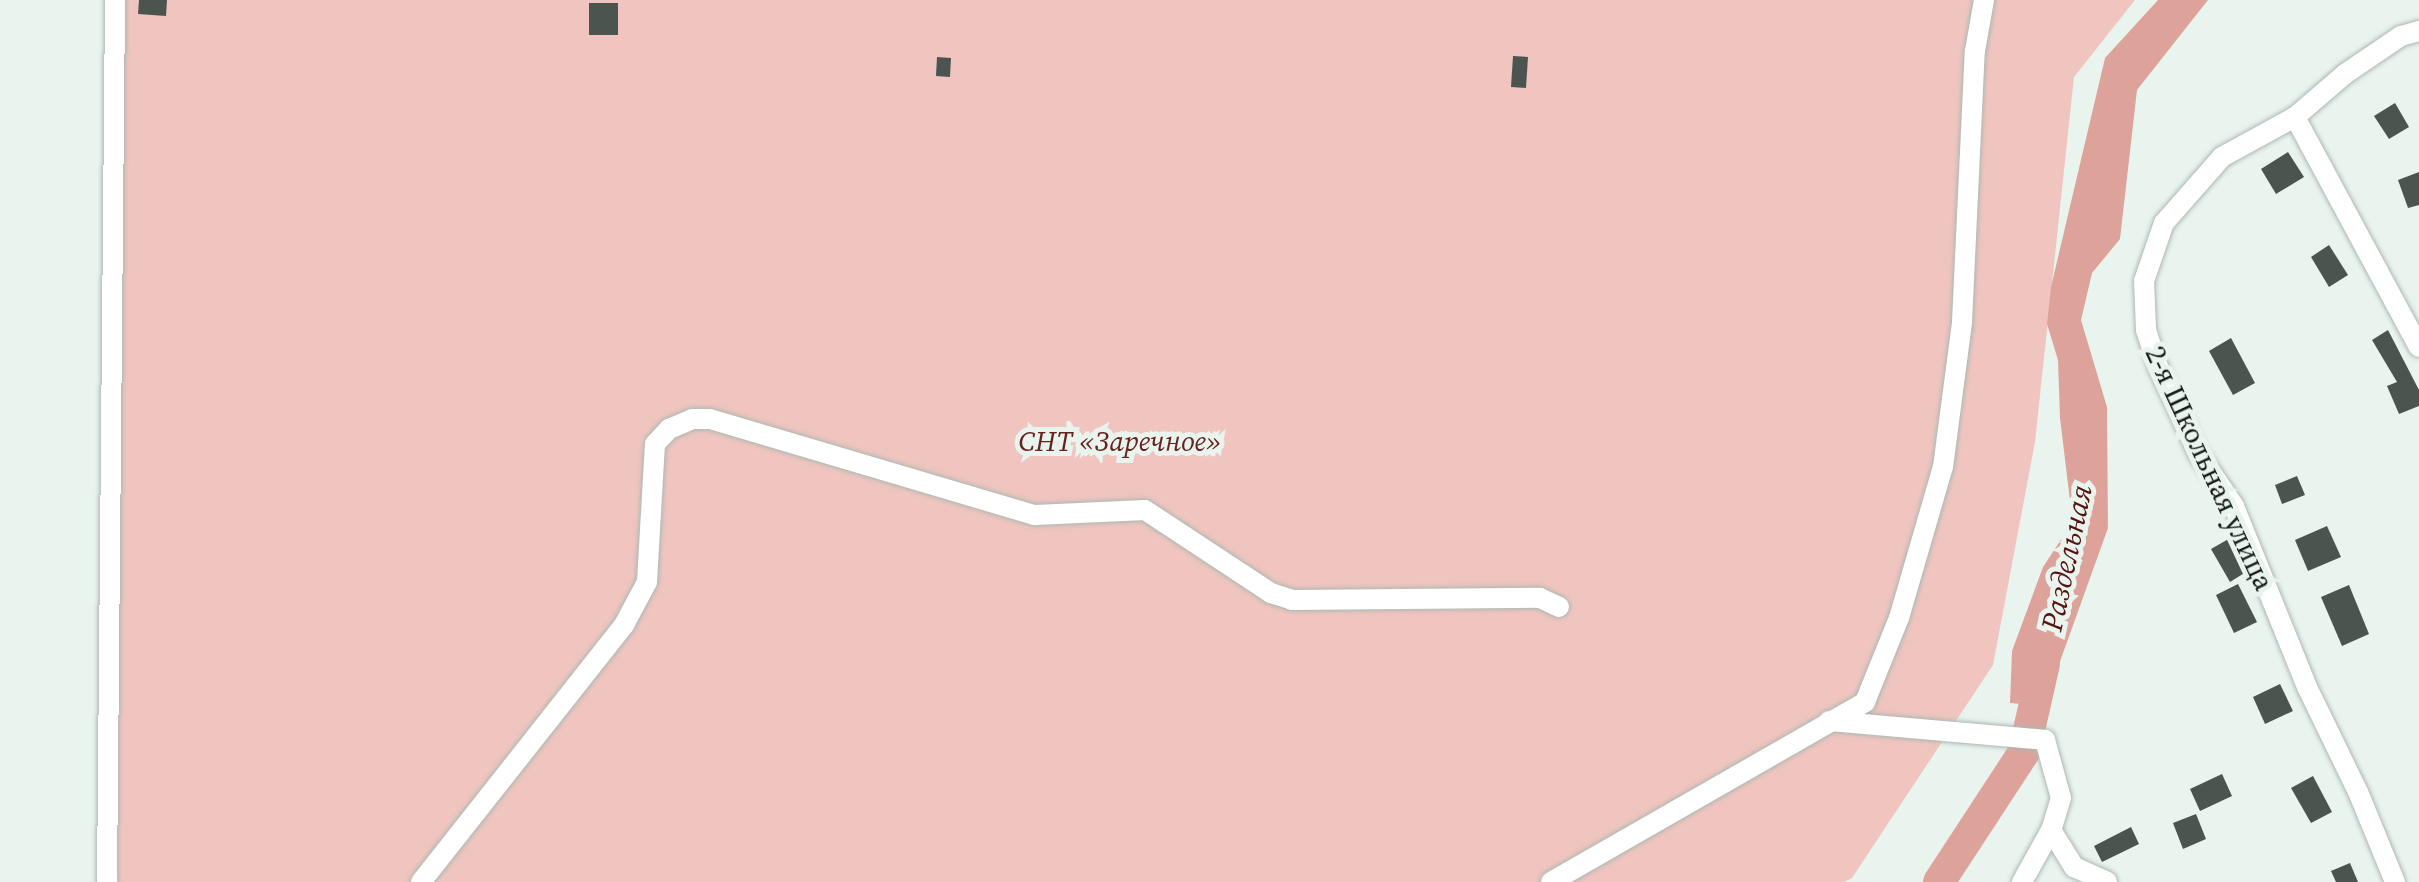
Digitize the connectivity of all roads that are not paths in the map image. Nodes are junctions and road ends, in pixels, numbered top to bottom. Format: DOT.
graph roads {
  1 [pos="114,0"];
  2 [pos="1984,0"];
  3 [pos="2419,31"];
  4 [pos="2295,117"];
  5 [pos="2419,346"];
  6 [pos="1558,607"];
  7 [pos="1829,721"];
  8 [pos="2051,830"];
  9 [pos="107,882"];
  10 [pos="421,882"];
  11 [pos="1551,882"];
  12 [pos="2022,882"];
  13 [pos="2107,882"];
  14 [pos="2394,882"];
  1 -- 9 [label="street"];
  2 -- 7 [label="street"];
  3 -- 4 [label="street, 2-я Школьная улица"];
  4 -- 5 [label="street"];
  4 -- 14 [label="street, 2-я Школьная улица"];
  6 -- 10 [label="street"];
  7 -- 8 [label="street"];
  7 -- 11 [label="street"];
  8 -- 12 [label="street"];
  8 -- 13 [label="street"];
}
